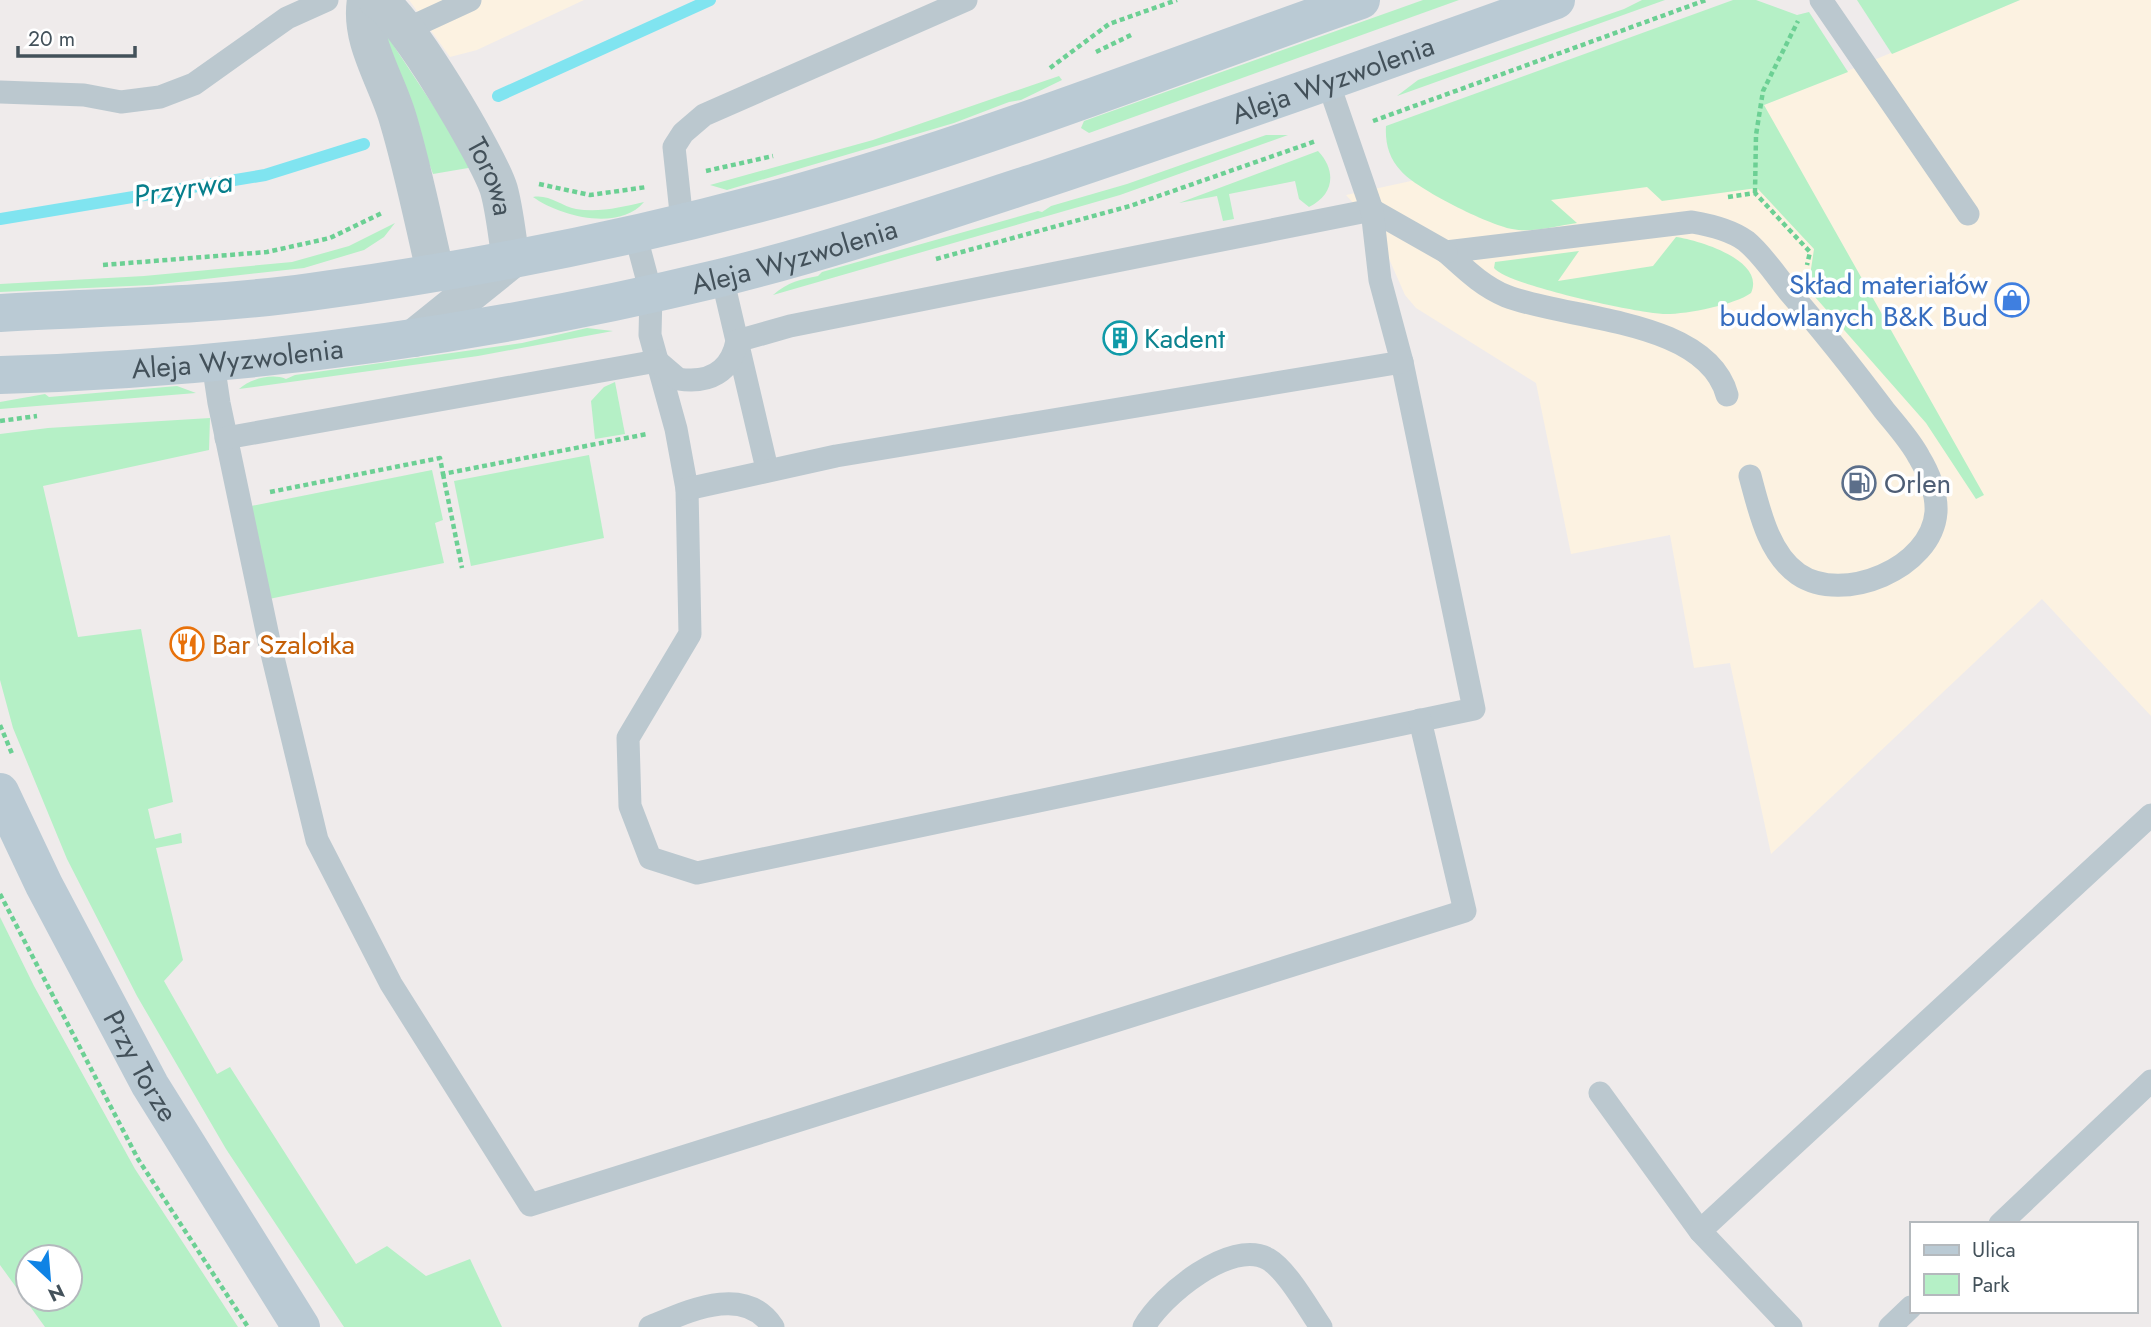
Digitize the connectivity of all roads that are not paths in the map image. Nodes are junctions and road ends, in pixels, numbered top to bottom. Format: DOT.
graph roads {
  1 [pos="327,0"];
  2 [pos="366,0"];
  3 [pos="377,0"];
  4 [pos="470,0"];
  5 [pos="966,0"];
  6 [pos="1361,0"];
  7 [pos="1556,0"];
  8 [pos="1821,0"];
  9 [pos="1304,9"];
  10 [pos="405,30"];
  11 [pos="1328,82"];
  12 [pos="0,92"];
  13 [pos="1372,210"];
  14 [pos="1968,215"];
  15 [pos="682,222"];
  16 [pos="635,233"];
  17 [pos="1446,251"];
  18 [pos="511,260"];
  19 [pos="435,271"];
  20 [pos="722,277"];
  21 [pos="651,293"];
  22 [pos="0,313"];
  23 [pos="414,338"];
  24 [pos="737,341"];
  25 [pos="657,360"];
  26 [pos="1402,362"];
  27 [pos="213,363"];
  28 [pos="0,376"];
  29 [pos="1727,396"];
  30 [pos="226,438"];
  31 [pos="767,469"];
  32 [pos="1749,476"];
  33 [pos="687,489"];
  34 [pos="1420,720"];
  35 [pos="0,792"];
  36 [pos="2151,816"];
  37 [pos="2151,1081"];
  38 [pos="1600,1093"];
  39 [pos="2002,1222"];
  40 [pos="1700,1231"];
  41 [pos="1910,1308"];
  42 [pos="301,1327"];
  43 [pos="650,1327"];
  44 [pos="774,1327"];
  45 [pos="1144,1327"];
  46 [pos="1321,1327"];
  47 [pos="1791,1327"];
  48 [pos="1890,1327"];
  1 -- 12 [label="lane"];
  2 -- 19 [label="street"];
  3 -- 10 [label="street, Torowa"];
  4 -- 10 [label="lane"];
  5 -- 15 [label="lane"];
  6 -- 9 [label="main road, Aleja Wyzwolenia"];
  7 -- 11 [label="main road, Aleja Wyzwolenia"];
  8 -- 14 [label="lane"];
  9 -- 15 [label="main road, Aleja Wyzwolenia"];
  10 -- 18 [label="street, Torowa"];
  11 -- 13 [label="lane"];
  11 -- 20 [label="main road, Aleja Wyzwolenia"];
  13 -- 17 [label="lane"];
  13 -- 24 [label="lane"];
  13 -- 26 [label="lane"];
  15 -- 16 [label="main road, Aleja Wyzwolenia"];
  16 -- 18 [label="main road, Aleja Wyzwolenia"];
  16 -- 21 [label="lane"];
  17 -- 29 [label="lane"];
  17 -- 32 [label="lane"];
  18 -- 19 [label="main road, Aleja Wyzwolenia"];
  18 -- 23 [label="street"];
  19 -- 22 [label="main road, Aleja Wyzwolenia"];
  20 -- 21 [label="main road, Aleja Wyzwolenia"];
  20 -- 24 [label="lane"];
  21 -- 23 [label="main road, Aleja Wyzwolenia"];
  21 -- 25 [label="lane"];
  23 -- 27 [label="main road, Aleja Wyzwolenia"];
  24 -- 25 [label="lane"];
  24 -- 31 [label="lane"];
  25 -- 30 [label="lane"];
  25 -- 33 [label="lane"];
  26 -- 31 [label="lane"];
  26 -- 34 [label="lane"];
  27 -- 28 [label="main road, Aleja Wyzwolenia"];
  27 -- 30 [label="lane"];
  30 -- 34 [label="lane"];
  31 -- 33 [label="lane"];
  33 -- 34 [label="lane"];
  35 -- 42 [label="main road, Przy Torze"];
  36 -- 40 [label="lane"];
  37 -- 39 [label="lane"];
  38 -- 40 [label="lane"];
  40 -- 47 [label="lane"];
  41 -- 48 [label="lane"];
  43 -- 44 [label="lane"];
  45 -- 46 [label="lane"];
}
